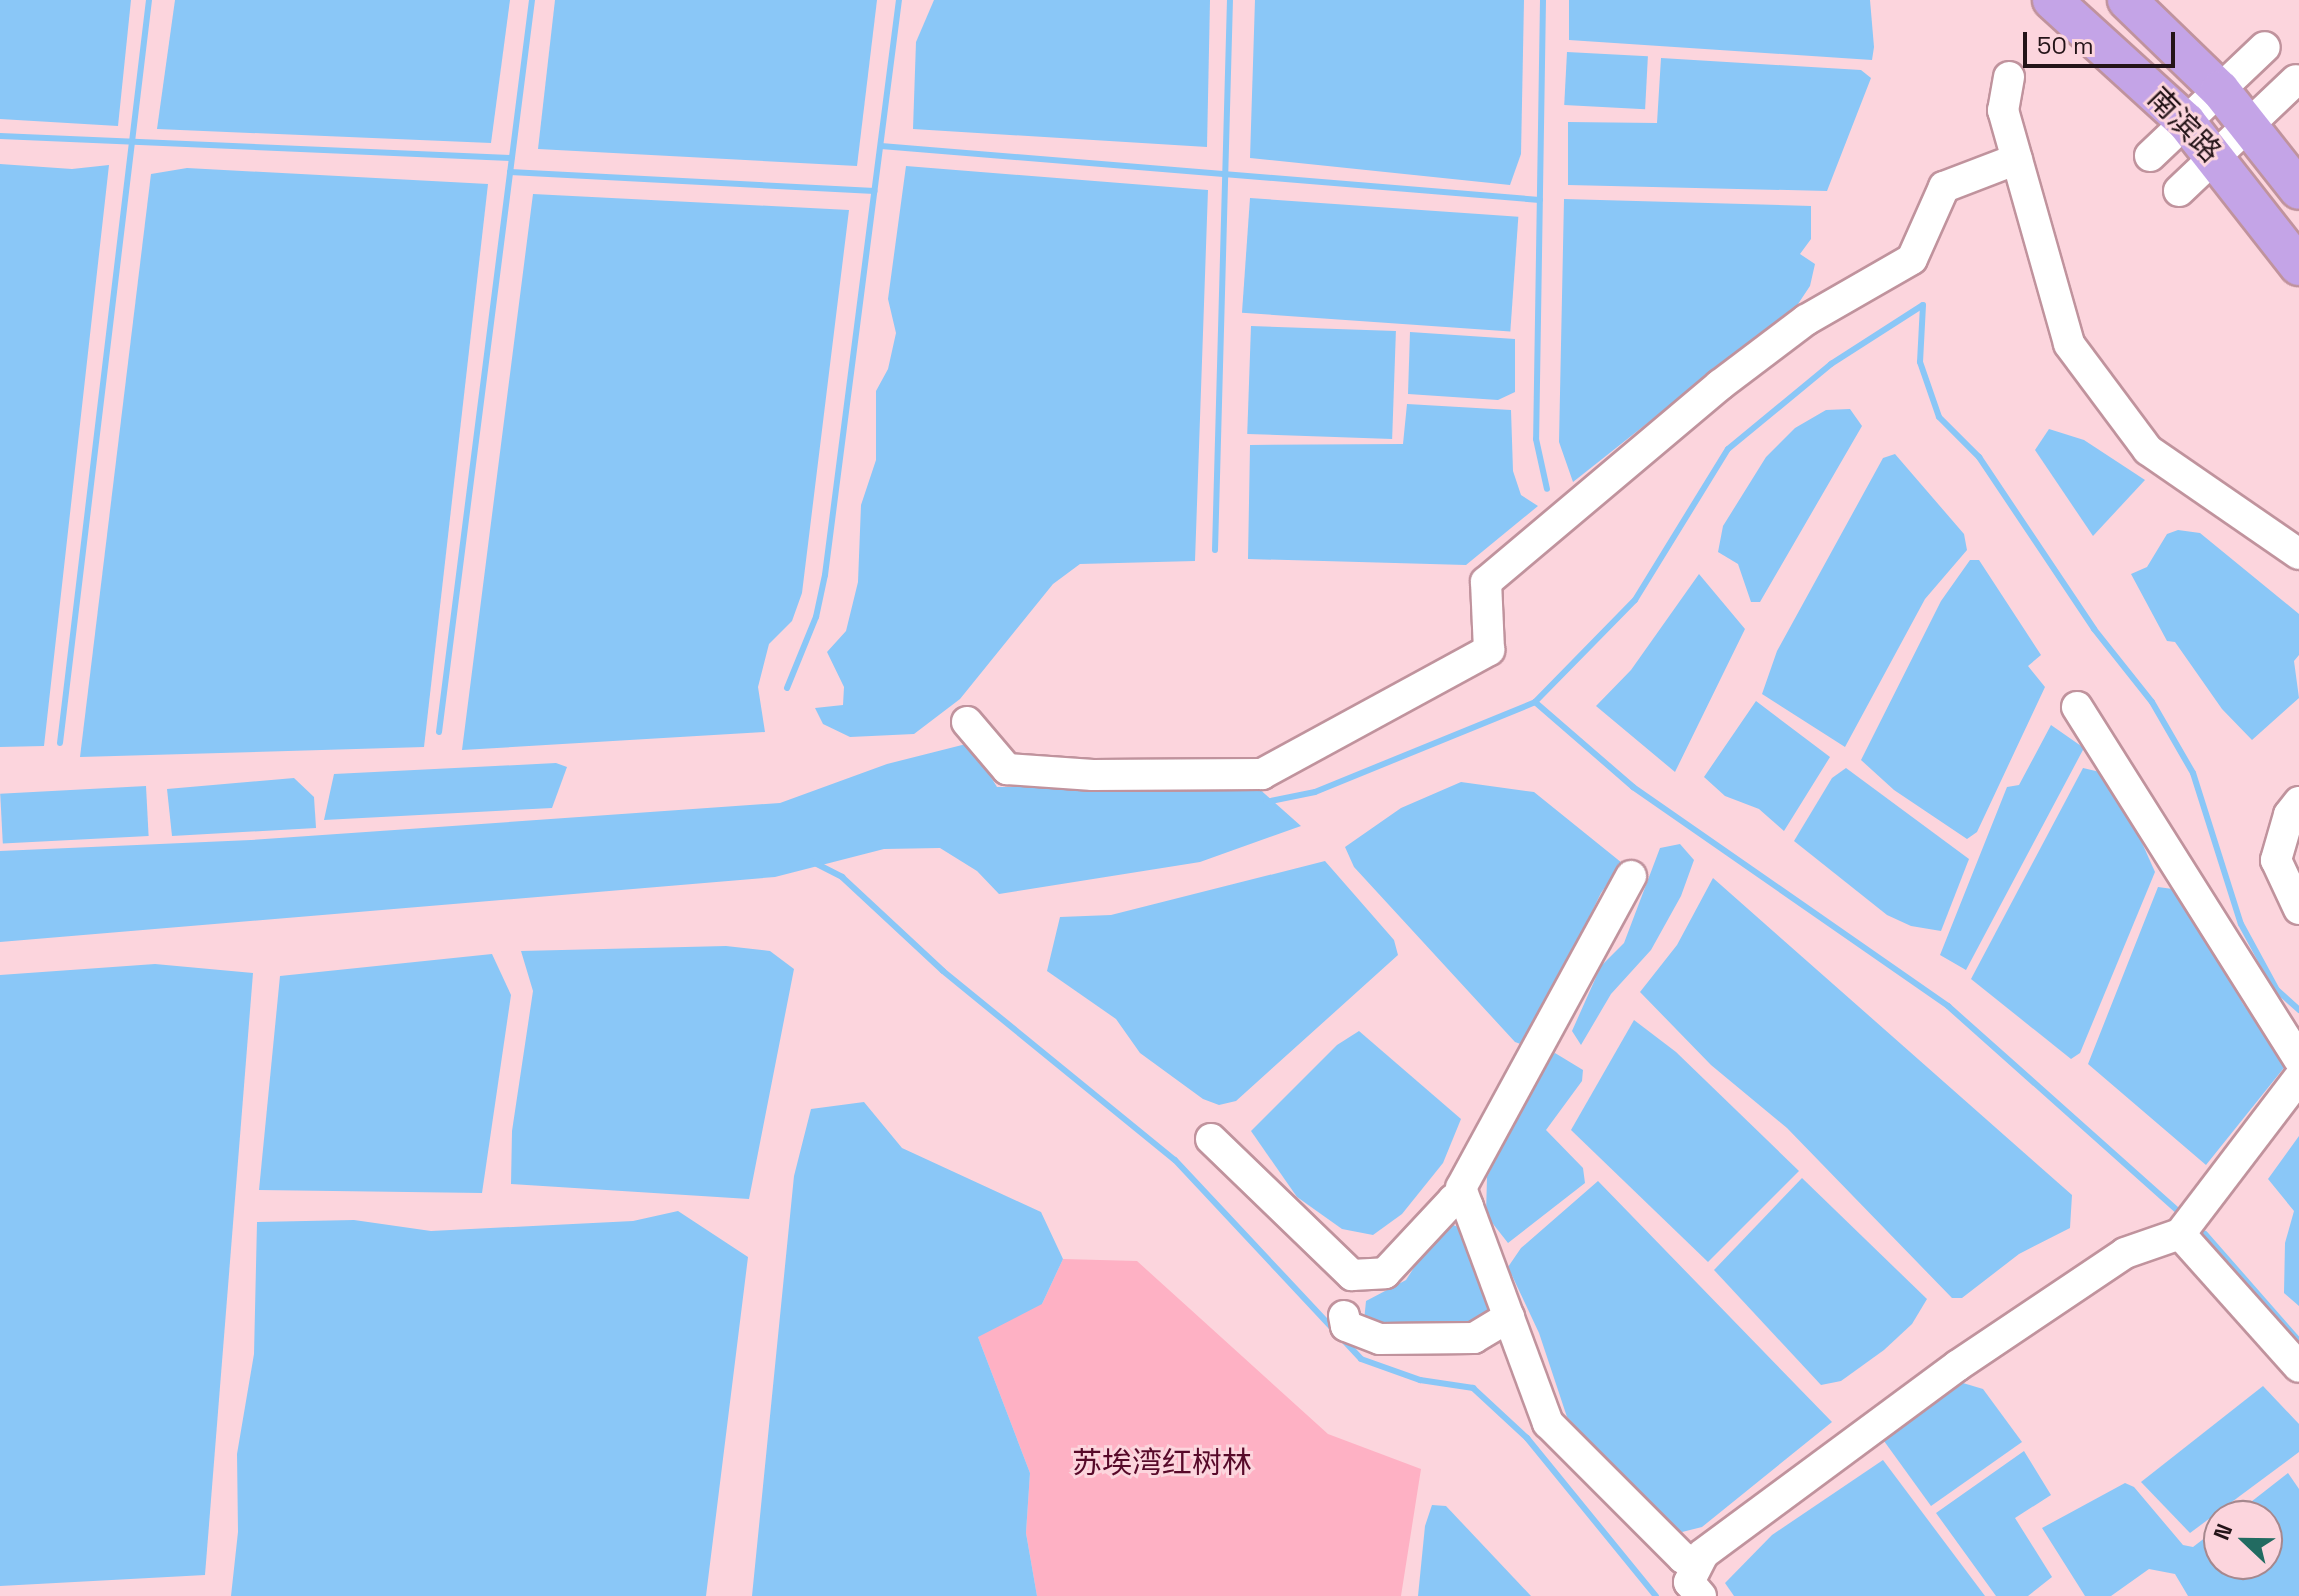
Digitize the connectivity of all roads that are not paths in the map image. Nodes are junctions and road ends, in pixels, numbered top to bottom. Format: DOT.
graph roads {
  1 [pos="2052,0"];
  2 [pos="2127,0"];
  3 [pos="2265,47"];
  4 [pos="2009,77"];
  5 [pos="2296,80"];
  6 [pos="2220,90"];
  7 [pos="2186,122"];
  8 [pos="2249,124"];
  9 [pos="2150,156"];
  10 [pos="2216,156"];
  11 [pos="2017,159"];
  12 [pos="2299,190"];
  13 [pos="2179,191"];
  14 [pos="2299,266"];
  15 [pos="2299,554"];
  16 [pos="2077,707"];
  17 [pos="967,722"];
  18 [pos="2299,802"];
  19 [pos="1631,876"];
  20 [pos="2299,909"];
  21 [pos="2299,1059"];
  22 [pos="2299,1078"];
  23 [pos="1211,1139"];
  24 [pos="1468,1206"];
  25 [pos="2180,1234"];
  26 [pos="1344,1316"];
  27 [pos="1509,1317"];
  28 [pos="2299,1367"];
  29 [pos="1699,1562"];
  30 [pos="1701,1596"];
  1 -- 7 [label="main road, 南滨路"];
  2 -- 6 [label="main road, 南滨路"];
  3 -- 6 [label="street"];
  4 -- 11 [label="street"];
  5 -- 8 [label="street"];
  6 -- 7 [label="street"];
  6 -- 8 [label="main road, 南滨路"];
  7 -- 9 [label="street"];
  7 -- 10 [label="main road, 南滨路"];
  8 -- 10 [label="street"];
  8 -- 12 [label="main road, 南滨路"];
  10 -- 13 [label="street"];
  10 -- 14 [label="main road, 南滨路"];
  11 -- 15 [label="street"];
  11 -- 17 [label="street"];
  16 -- 21 [label="street"];
  18 -- 20 [label="street"];
  19 -- 24 [label="street"];
  22 -- 25 [label="street"];
  23 -- 24 [label="street"];
  24 -- 27 [label="street"];
  25 -- 28 [label="street"];
  25 -- 29 [label="street"];
  26 -- 27 [label="street"];
  27 -- 29 [label="street"];
  29 -- 30 [label="street"];
}
